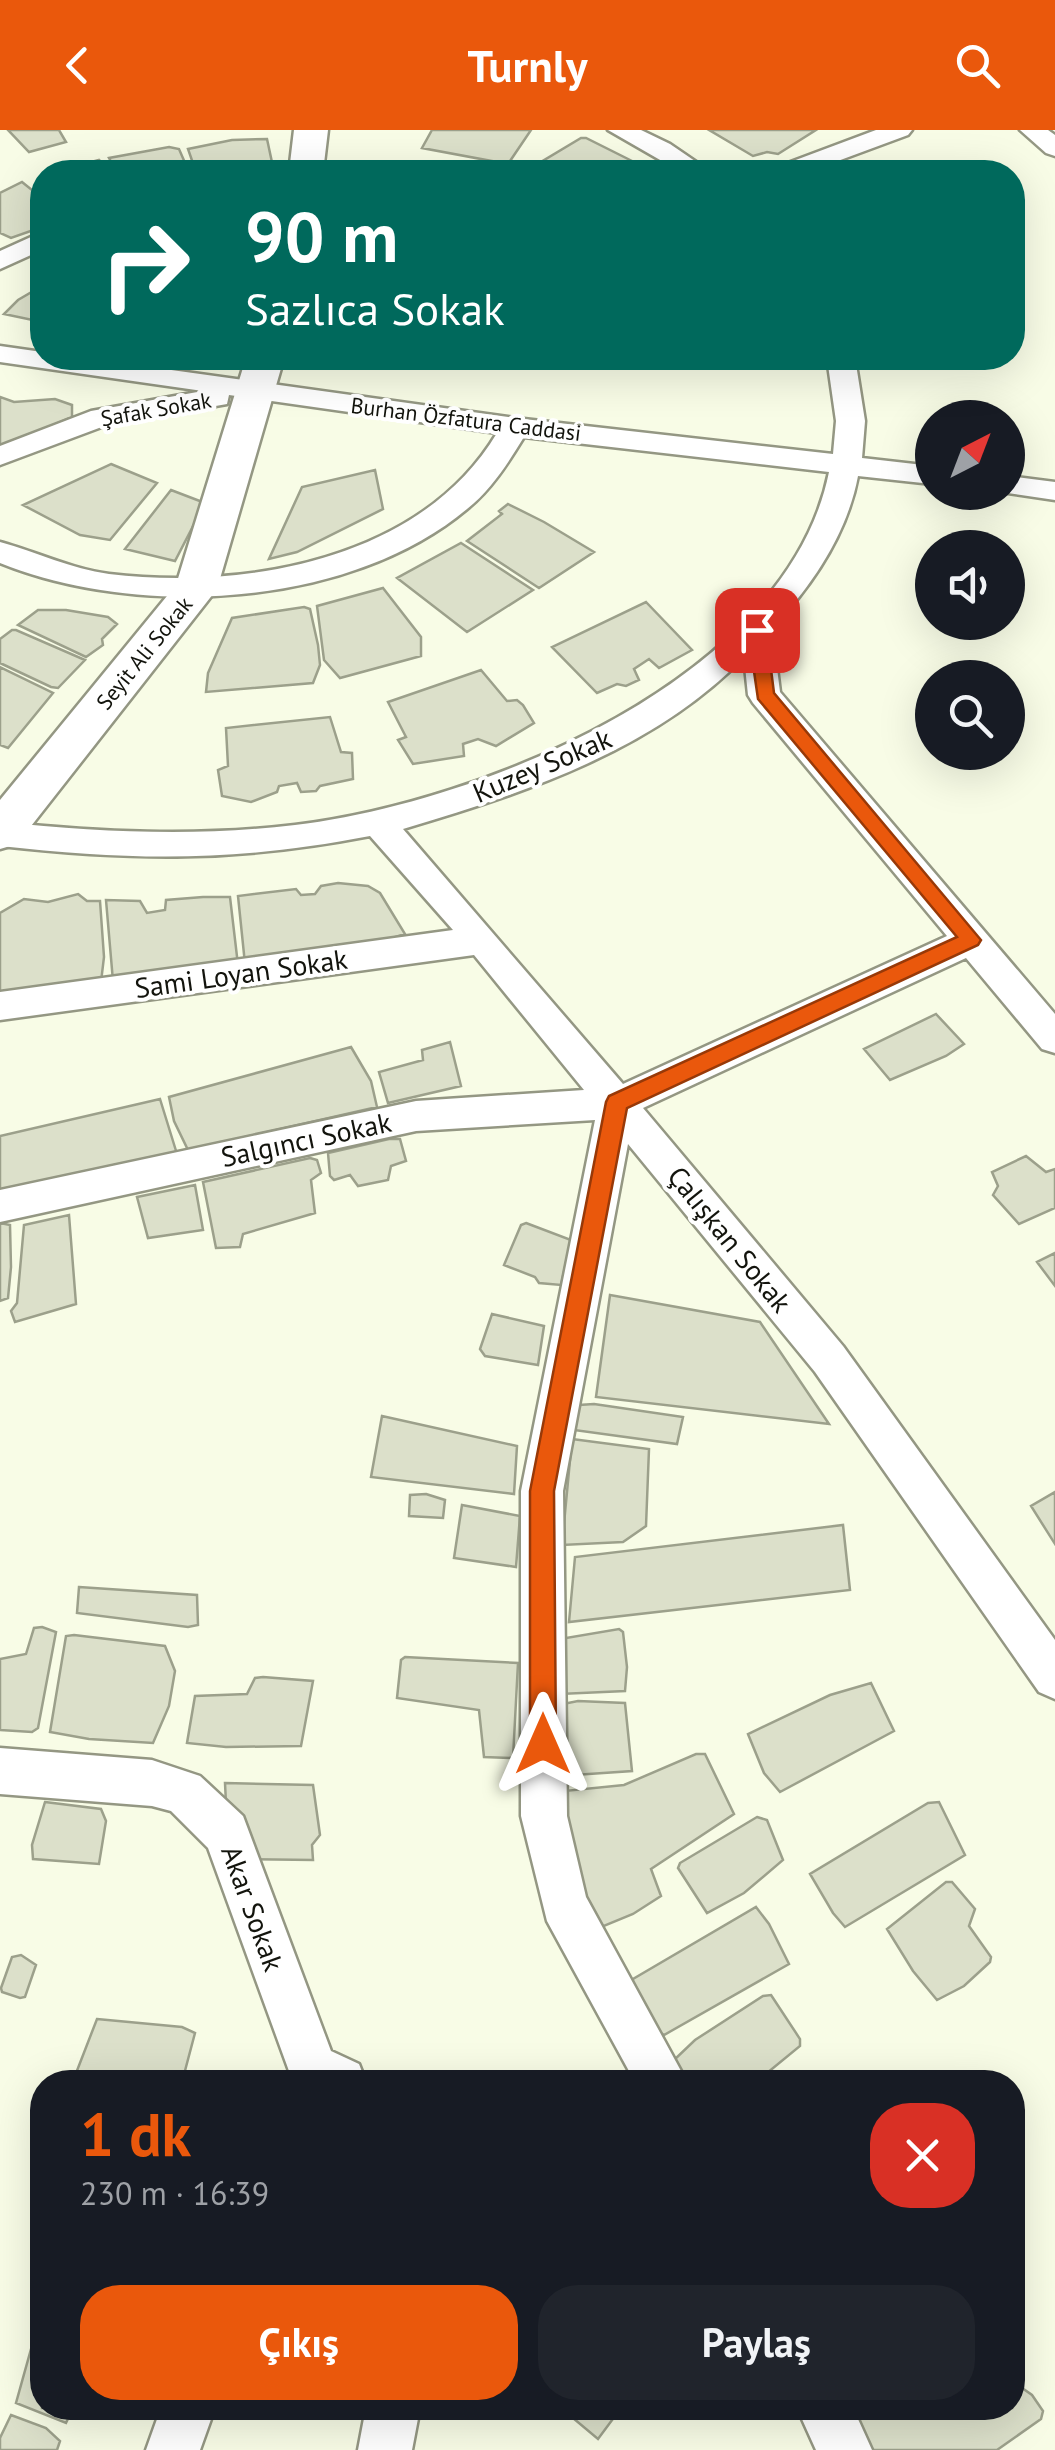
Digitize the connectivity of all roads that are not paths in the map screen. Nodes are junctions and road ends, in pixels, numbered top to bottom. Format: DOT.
graph roads {
  1 [pos="311,130"];
  2 [pos="622,130"];
  3 [pos="898,130"];
  4 [pos="1032,130"];
  5 [pos="1055,148"];
  6 [pos="307,160"];
  7 [pos="680,160"];
  8 [pos="818,160"];
  9 [pos="30,246"];
  10 [pos="0,261"];
  11 [pos="0,354"];
  12 [pos="30,356"];
  13 [pos="209,370"];
  14 [pos="845,370"];
  15 [pos="261,374"];
  16 [pos="516,427"];
  17 [pos="0,456"];
  18 [pos="848,463"];
  19 [pos="915,473"];
  20 [pos="1025,488"];
  21 [pos="1055,492"];
  22 [pos="6,563"];
  23 [pos="196,589"];
  24 [pos="757,630"];
  25 [pos="378,822"];
  26 [pos="0,833"];
  27 [pos="482,940"];
  28 [pos="971,940"];
  29 [pos="1042,1004"];
  30 [pos="0,1006"];
  31 [pos="1055,1039"];
  32 [pos="617,1102"];
  33 [pos="0,1206"];
  34 [pos="1055,1677"];
  35 [pos="0,1771"];
  36 [pos="317,2070"];
  37 [pos="655,2070"];
  38 [pos="184,2420"];
  39 [pos="391,2420"];
  40 [pos="830,2420"];
  41 [pos="173,2450"];
  42 [pos="385,2450"];
  43 [pos="844,2450"];
  1 -- 6 [label="street"];
  2 -- 7 [label="street"];
  3 -- 8 [label="street"];
  4 -- 5 [label="street"];
  9 -- 10 [label="street"];
  11 -- 12 [label="street, Burhan Özfatura Caddasi"];
  13 -- 15 [label="street, Burhan Özfatura Caddasi"];
  14 -- 18 [label="street, Kuzey Sokak"];
  15 -- 16 [label="street, Burhan Özfatura Caddasi"];
  15 -- 17 [label="street, Şafak Sokak"];
  15 -- 23 [label="street, Seyit Ali Sokak"];
  16 -- 18 [label="street, Burhan Özfatura Caddasi"];
  16 -- 23 [label="street"];
  18 -- 19 [label="street, Burhan Özfatura Caddasi"];
  18 -- 24 [label="street, Kuzey Sokak"];
  20 -- 21 [label="street"];
  22 -- 23 [label="street"];
  23 -- 26 [label="street, Seyit Ali Sokak"];
  24 -- 25 [label="street, Kuzey Sokak"];
  24 -- 28 [label="street"];
  25 -- 26 [label="street, Kuzey Sokak"];
  25 -- 27 [label="street, Çalışkan Sokak"];
  27 -- 30 [label="street, Sami Loyan Sokak"];
  27 -- 32 [label="street, Çalışkan Sokak"];
  28 -- 29 [label="street"];
  28 -- 32 [label="street"];
  29 -- 31 [label="street"];
  32 -- 33 [label="street, Salgıncı Sokak"];
  32 -- 34 [label="street, Çalışkan Sokak"];
  32 -- 37 [label="street"];
  35 -- 36 [label="street, Akar Sokak"];
  38 -- 41 [label="street"];
  39 -- 42 [label="street"];
  40 -- 43 [label="street"];
}
